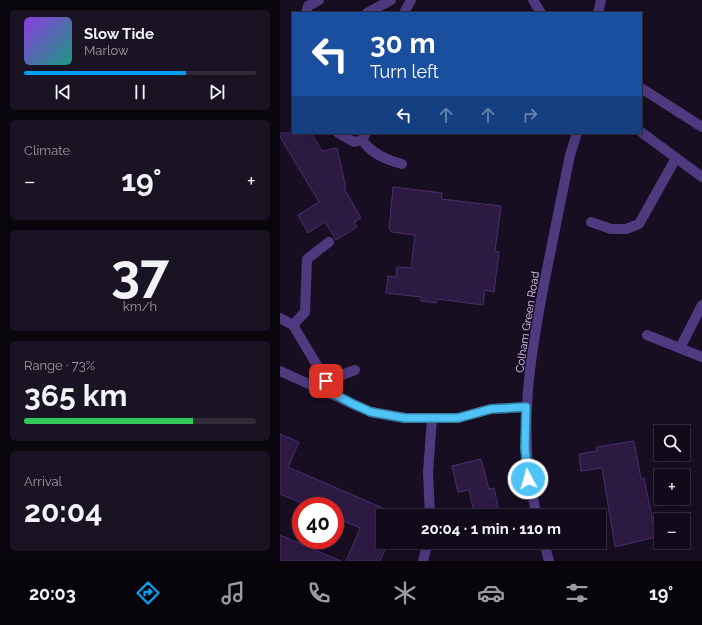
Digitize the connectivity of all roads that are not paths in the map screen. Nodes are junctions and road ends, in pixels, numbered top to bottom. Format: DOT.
graph roads {
  1 [pos="319,0"];
  2 [pos="391,0"];
  3 [pos="534,0"];
  4 [pos="601,0"];
  5 [pos="306,12"];
  6 [pos="369,12"];
  7 [pos="540,12"];
  8 [pos="598,12"];
  9 [pos="642,89"];
  10 [pos="702,127"];
  11 [pos="642,133"];
  12 [pos="340,134"];
  13 [pos="577,134"];
  14 [pos="364,136"];
  15 [pos="676,158"];
  16 [pos="402,164"];
  17 [pos="700,173"];
  18 [pos="591,222"];
  19 [pos="329,242"];
  20 [pos="702,306"];
  21 [pos="280,318"];
  22 [pos="293,325"];
  23 [pos="647,335"];
  24 [pos="680,348"];
  25 [pos="702,357"];
  26 [pos="355,370"];
  27 [pos="280,371"];
  28 [pos="326,381"];
  29 [pos="334,394"];
  30 [pos="526,407"];
  31 [pos="432,419"];
  32 [pos="430,509"];
  33 [pos="535,509"];
  34 [pos="426,549"];
  35 [pos="546,549"];
  36 [pos="423,561"];
  37 [pos="549,561"];
  1 -- 5 [label="street"];
  2 -- 6 [label="street"];
  3 -- 7 [label="street"];
  4 -- 8 [label="street"];
  9 -- 10 [label="street"];
  11 -- 15 [label="street"];
  12 -- 14 [label="street"];
  13 -- 30 [label="street, Colham Green Road"];
  14 -- 16 [label="street"];
  15 -- 17 [label="street"];
  15 -- 18 [label="street"];
  19 -- 22 [label="street"];
  20 -- 24 [label="street"];
  21 -- 22 [label="street"];
  22 -- 28 [label="street"];
  23 -- 24 [label="street"];
  24 -- 25 [label="street"];
  26 -- 28 [label="street"];
  27 -- 29 [label="street"];
  28 -- 29 [label="street"];
  29 -- 31 [label="street"];
  30 -- 31 [label="street"];
  30 -- 33 [label="street, Colham Green Road"];
  31 -- 32 [label="street"];
  34 -- 36 [label="street"];
  35 -- 37 [label="street"];
}
